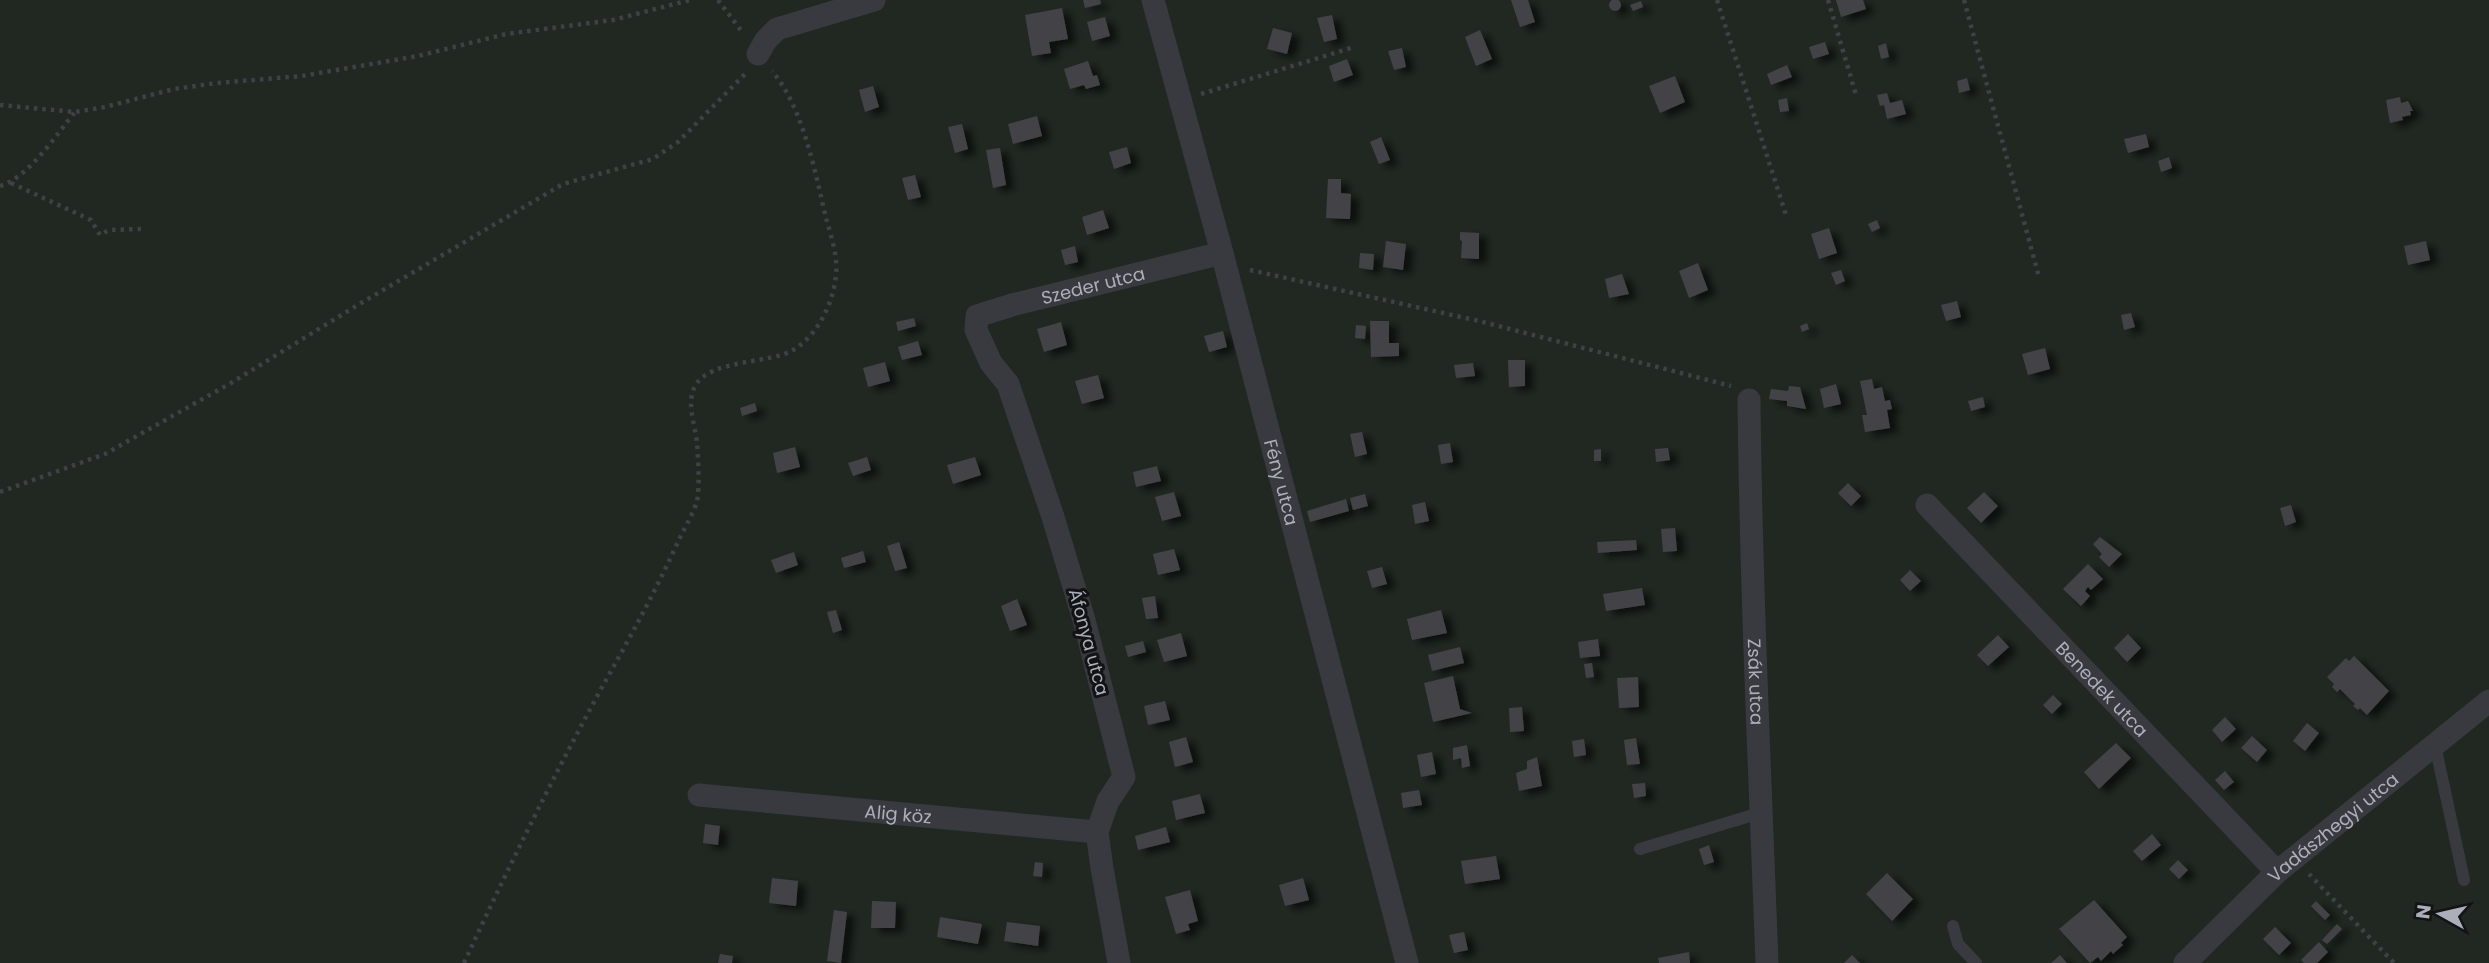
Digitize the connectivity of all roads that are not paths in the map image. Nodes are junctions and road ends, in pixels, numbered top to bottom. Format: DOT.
graph roads {
  1 [pos="872,0"];
  2 [pos="1153,0"];
  3 [pos="758,54"];
  4 [pos="1223,259"];
  5 [pos="976,330"];
  6 [pos="1746,395"];
  7 [pos="1927,505"];
  8 [pos="2489,701"];
  9 [pos="2435,745"];
  10 [pos="699,795"];
  11 [pos="1760,813"];
  12 [pos="1097,832"];
  13 [pos="1640,849"];
  14 [pos="2285,865"];
  15 [pos="2464,880"];
  16 [pos="1953,926"];
  17 [pos="1119,963"];
  18 [pos="1407,963"];
  19 [pos="1767,963"];
  20 [pos="1976,963"];
  21 [pos="2185,963"];
  1 -- 3 [label="street"];
  2 -- 4 [label="street, Fény utca"];
  4 -- 5 [label="street, Szeder utca"];
  4 -- 18 [label="street, Fény utca"];
  5 -- 12 [label="street, Áfonya utca"];
  6 -- 11 [label="street, Zsák utca"];
  7 -- 14 [label="street, Benedek utca"];
  8 -- 9 [label="street, Vadászhegyi utca"];
  9 -- 14 [label="street, Vadászhegyi utca"];
  9 -- 15 [label="lane"];
  10 -- 12 [label="street, Alig köz"];
  11 -- 13 [label="lane"];
  11 -- 19 [label="street, Zsák utca"];
  12 -- 17 [label="street, Áfonya utca"];
  14 -- 21 [label="street, Vadászhegyi utca"];
  16 -- 20 [label="lane"];
}
